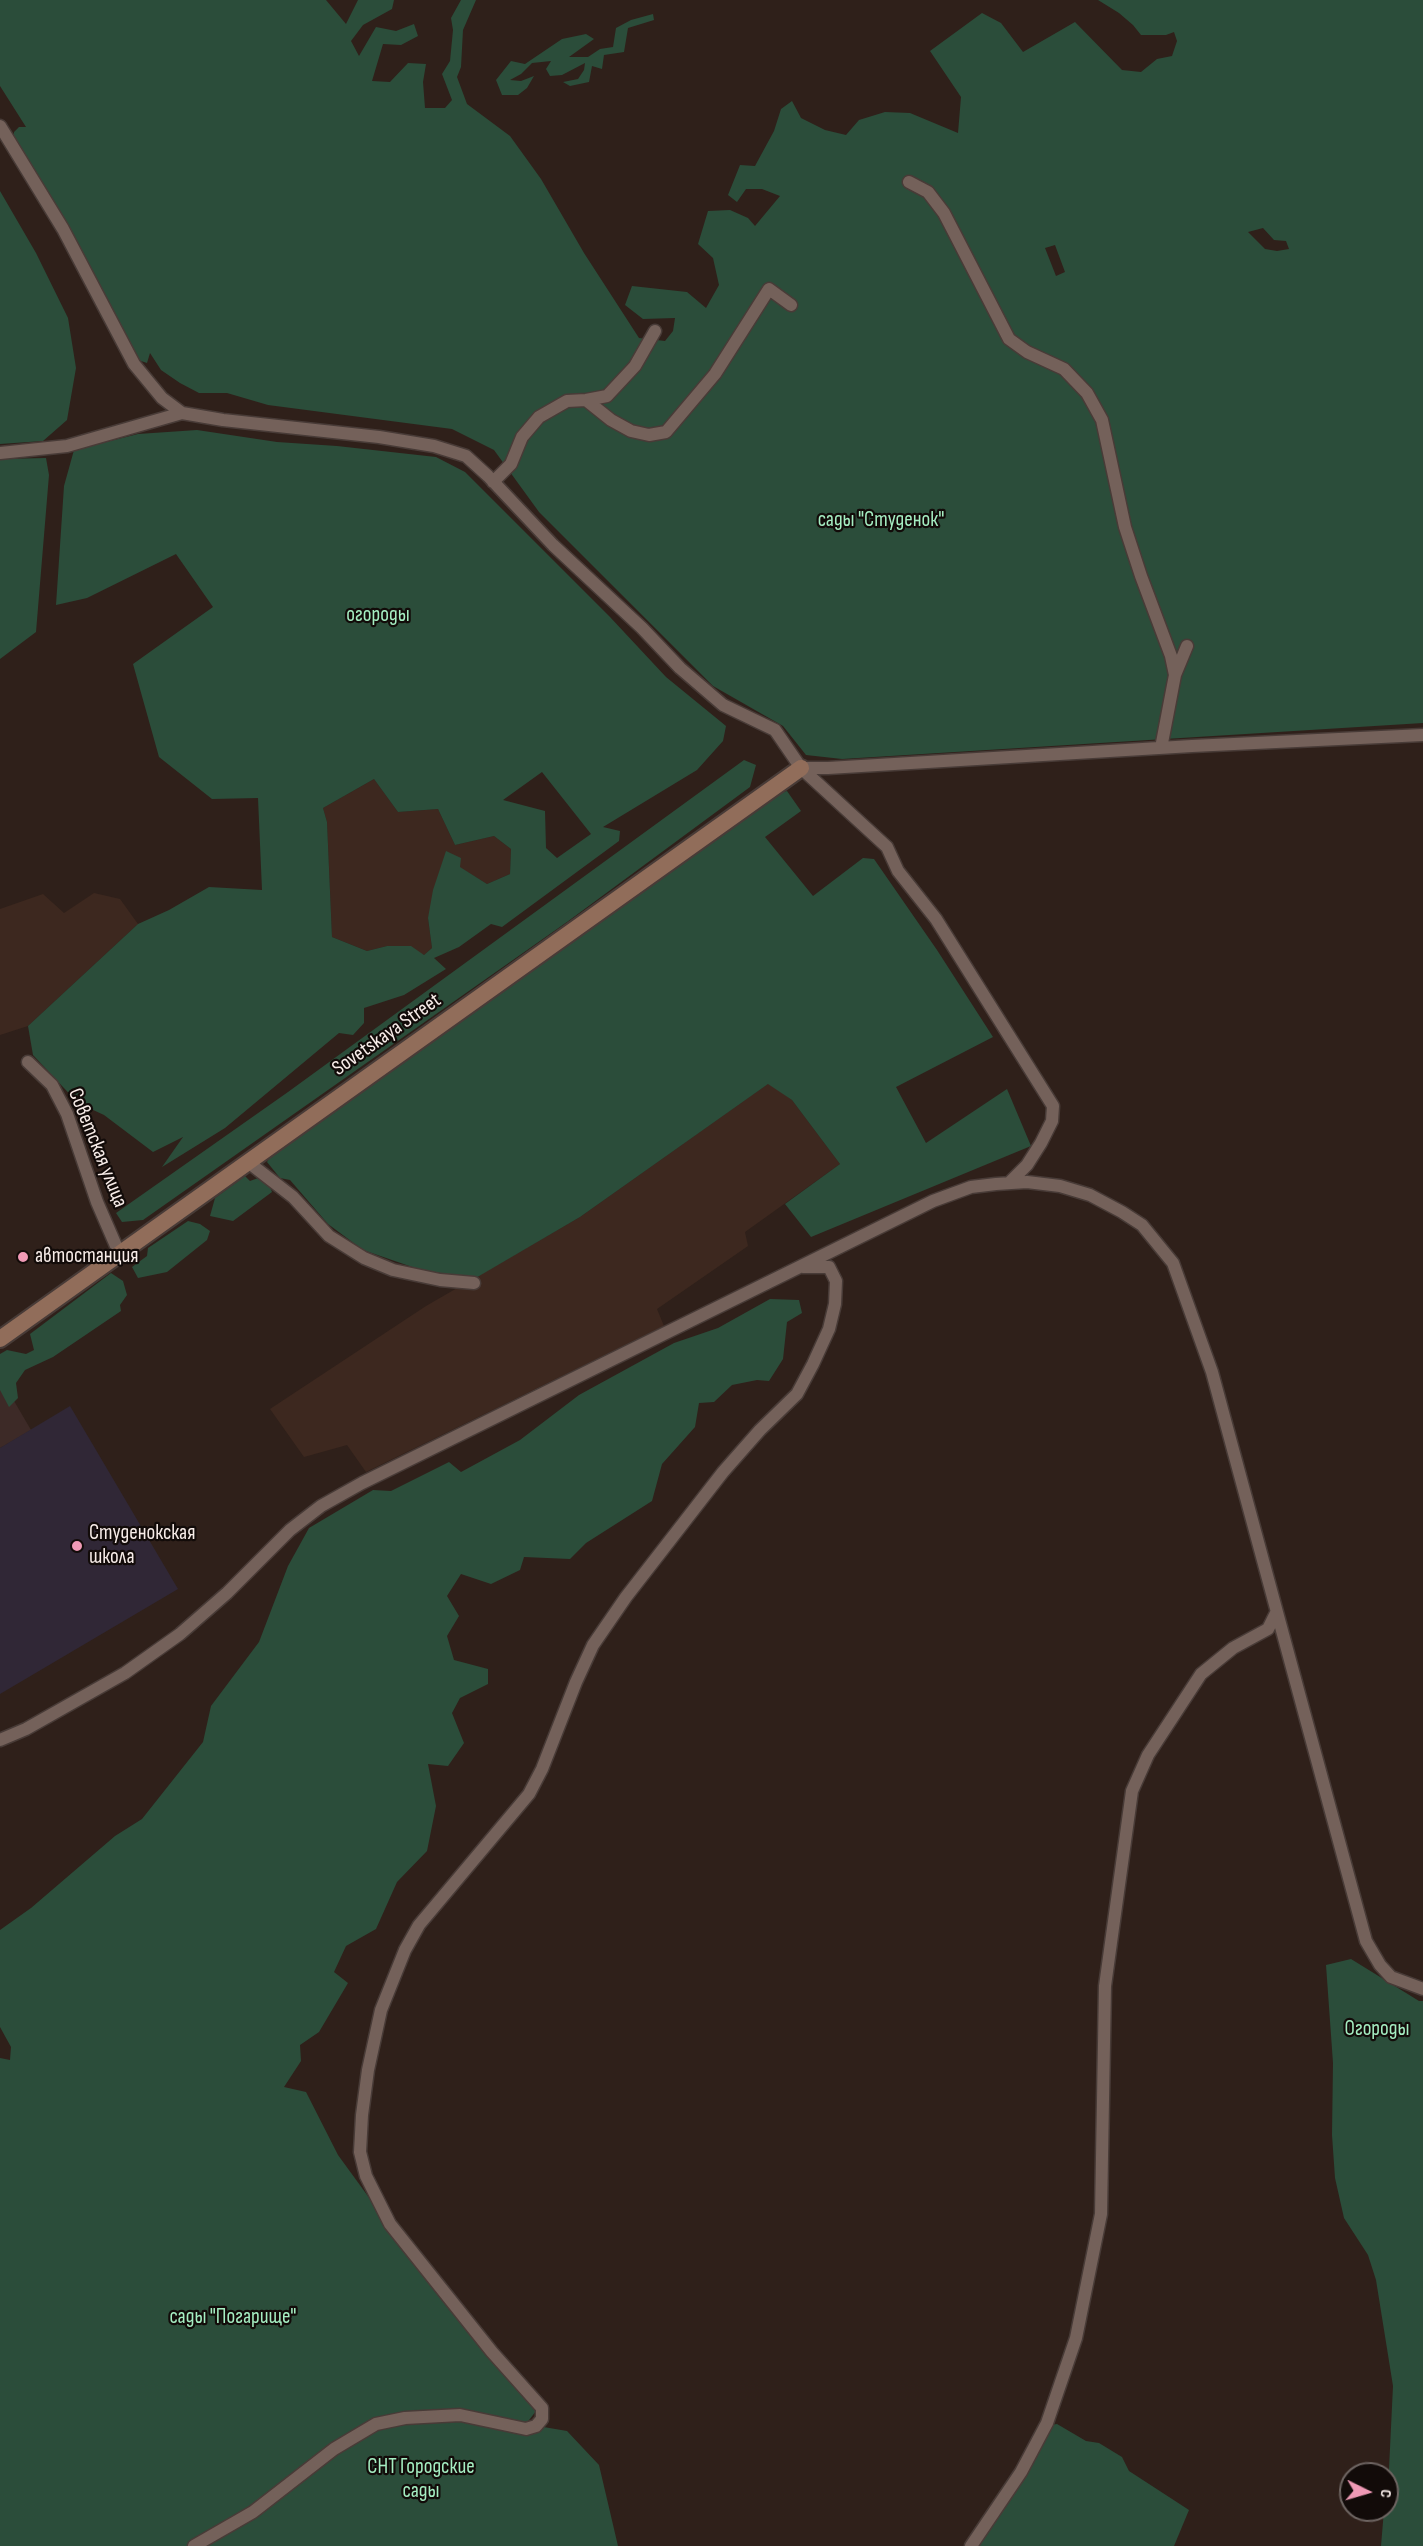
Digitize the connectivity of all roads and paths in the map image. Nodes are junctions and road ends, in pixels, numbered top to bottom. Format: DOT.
graph roads {
  1 [pos="0,126"];
  2 [pos="909,182"];
  3 [pos="791,305"];
  4 [pos="655,331"];
  5 [pos="586,400"];
  6 [pos="182,413"];
  7 [pos="0,453"];
  8 [pos="493,482"];
  9 [pos="1187,646"];
  10 [pos="1175,675"];
  11 [pos="1423,735"];
  12 [pos="1161,748"];
  13 [pos="801,768"];
  14 [pos="28,1062"];
  15 [pos="248,1162"];
  16 [pos="1009,1183"];
  17 [pos="120,1255"];
  18 [pos="799,1267"];
  19 [pos="474,1283"];
  20 [pos="0,1339"];
  21 [pos="1276,1613"];
  22 [pos="0,1740"];
  23 [pos="1423,1989"];
  24 [pos="194,2546"];
  25 [pos="971,2546"];
  1 -- 6 [label="street"];
  2 -- 10 [label="street"];
  3 -- 5 [label="street"];
  4 -- 5 [label="street"];
  5 -- 8 [label="street"];
  6 -- 7 [label="street"];
  6 -- 8 [label="street"];
  8 -- 13 [label="street"];
  9 -- 10 [label="street"];
  10 -- 12 [label="street"];
  11 -- 12 [label="street"];
  12 -- 13 [label="street"];
  13 -- 15 [label="street, Sovetskaya Street"];
  13 -- 16 [label="street"];
  14 -- 17 [label="street, Советская улица"];
  15 -- 17 [label="street, Sovetskaya Street"];
  15 -- 19 [label="street"];
  16 -- 18 [label="street"];
  16 -- 21 [label="street"];
  17 -- 20 [label="street, Sovetskaya Street"];
  18 -- 22 [label="street"];
  18 -- 24 [label="street"];
  21 -- 23 [label="street"];
  21 -- 25 [label="street"];
}
